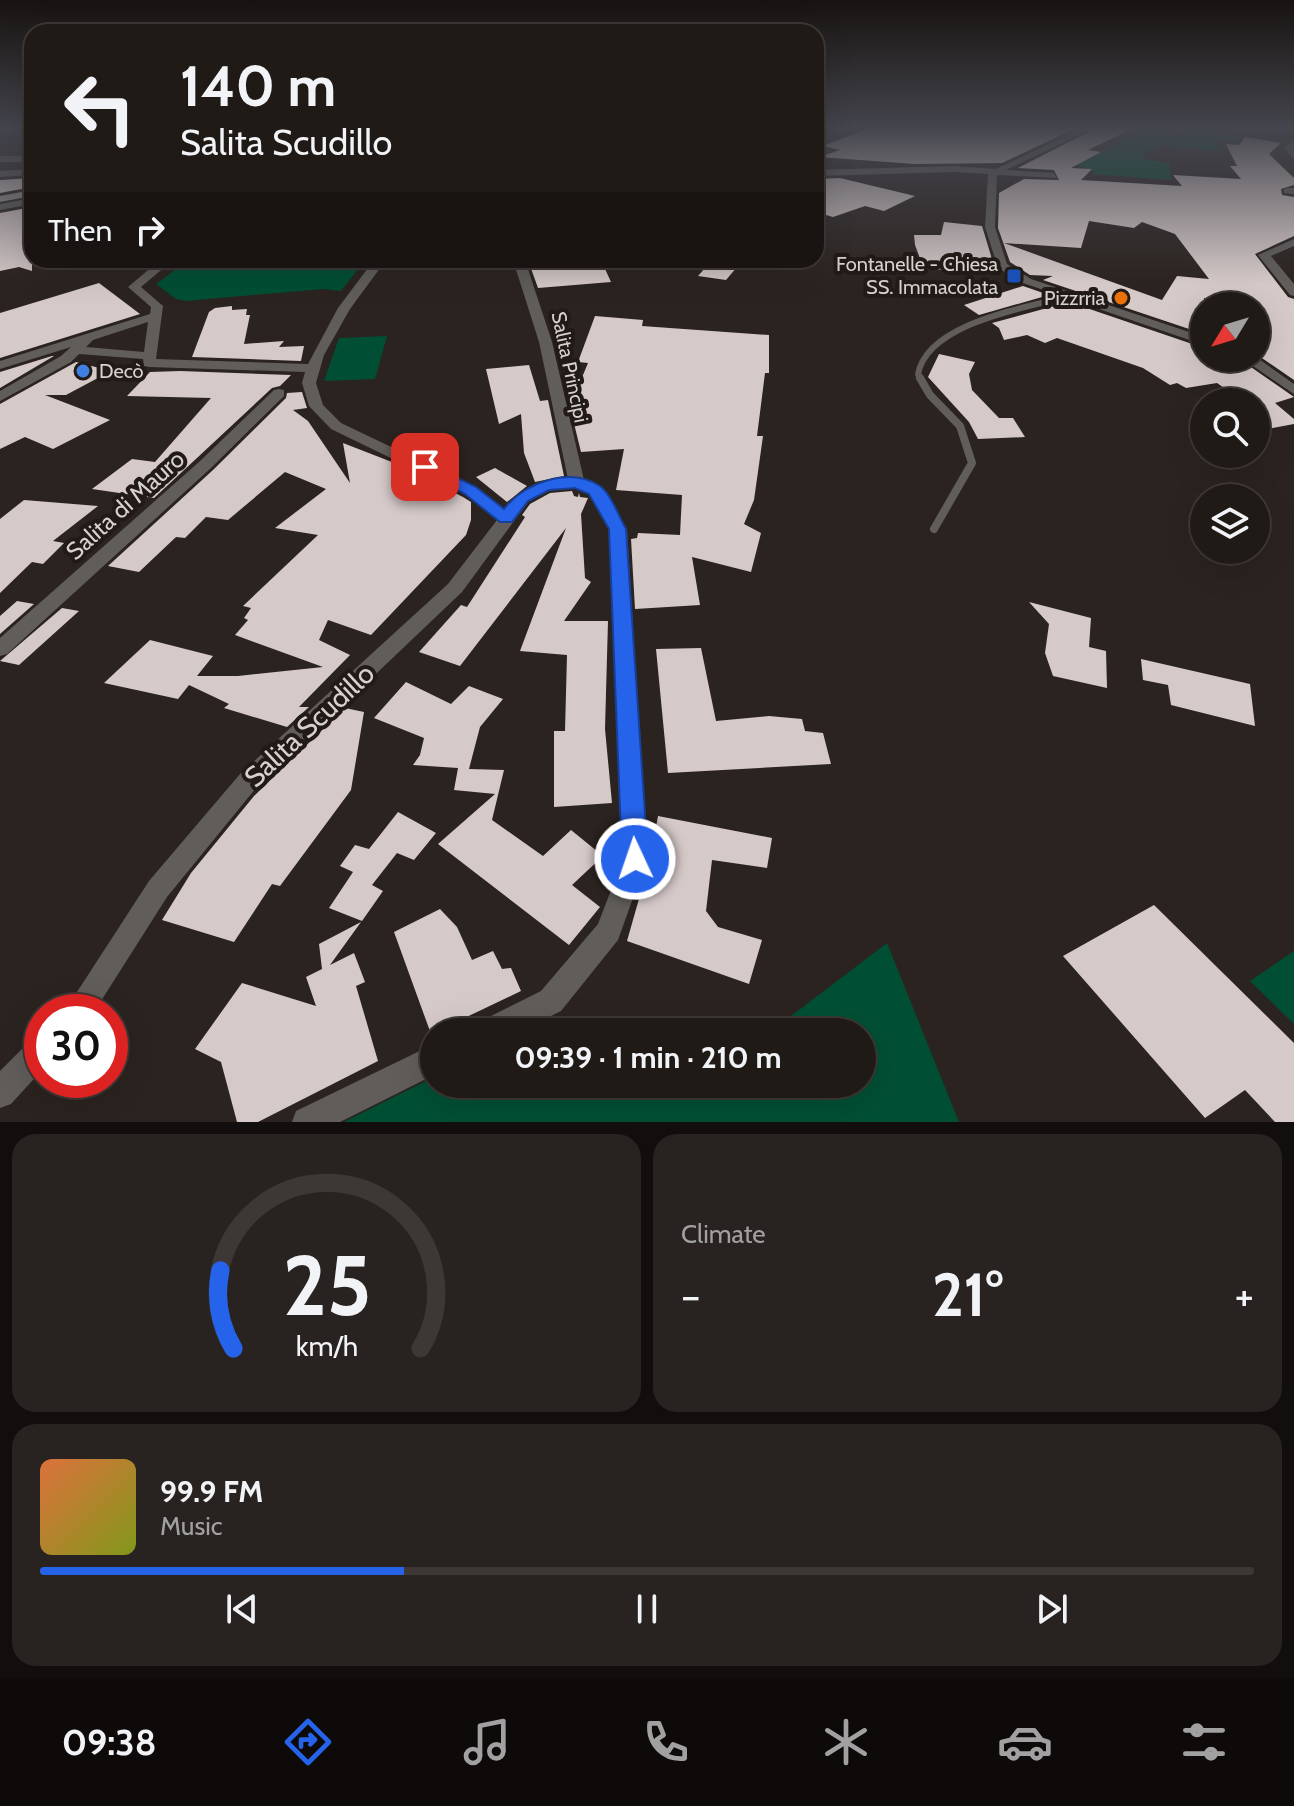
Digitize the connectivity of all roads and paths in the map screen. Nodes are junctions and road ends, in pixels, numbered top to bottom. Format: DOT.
graph roads {
  1 [pos="993,180"];
  2 [pos="24,194"];
  3 [pos="0,199"];
  4 [pos="24,202"];
  5 [pos="0,207"];
  6 [pos="1294,242"];
  7 [pos="157,268"];
  8 [pos="374,268"];
  9 [pos="522,268"];
  10 [pos="1294,291"];
  11 [pos="1069,296"];
  12 [pos="156,316"];
  13 [pos="90,335"];
  14 [pos="1190,336"];
  15 [pos="78,350"];
  16 [pos="149,360"];
  17 [pos="0,365"];
  18 [pos="313,368"];
  19 [pos="1268,372"];
  20 [pos="1294,390"];
  21 [pos="279,393"];
  22 [pos="0,397"];
  23 [pos="577,483"];
  24 [pos="506,519"];
  25 [pos="934,529"];
  26 [pos="0,649"];
  27 [pos="90,994"];
  28 [pos="517,1018"];
  29 [pos="420,1066"];
  30 [pos="24,1068"];
  31 [pos="0,1093"];
  32 [pos="307,1122"];
  1 -- 11 [label="street"];
  2 -- 3 [label="main road"];
  4 -- 5 [label="street"];
  6 -- 10 [label="street"];
  7 -- 12 [label="street"];
  8 -- 18 [label="street"];
  9 -- 23 [label="street, Salita Principi"];
  11 -- 14 [label="street"];
  11 -- 25 [label="lane"];
  12 -- 13 [label="street"];
  12 -- 16 [label="street"];
  13 -- 15 [label="street"];
  13 -- 17 [label="street"];
  15 -- 16 [label="street"];
  15 -- 22 [label="street"];
  16 -- 18 [label="street"];
  18 -- 24 [label="street"];
  19 -- 20 [label="street"];
  21 -- 26 [label="street, Salita di Mauro"];
  23 -- 24 [label="street, Salita Scudillo"];
  23 -- 28 [label="street"];
  24 -- 27 [label="street, Salita Scudillo"];
  29 -- 32 [label="street"];
  30 -- 31 [label="street"];
}
